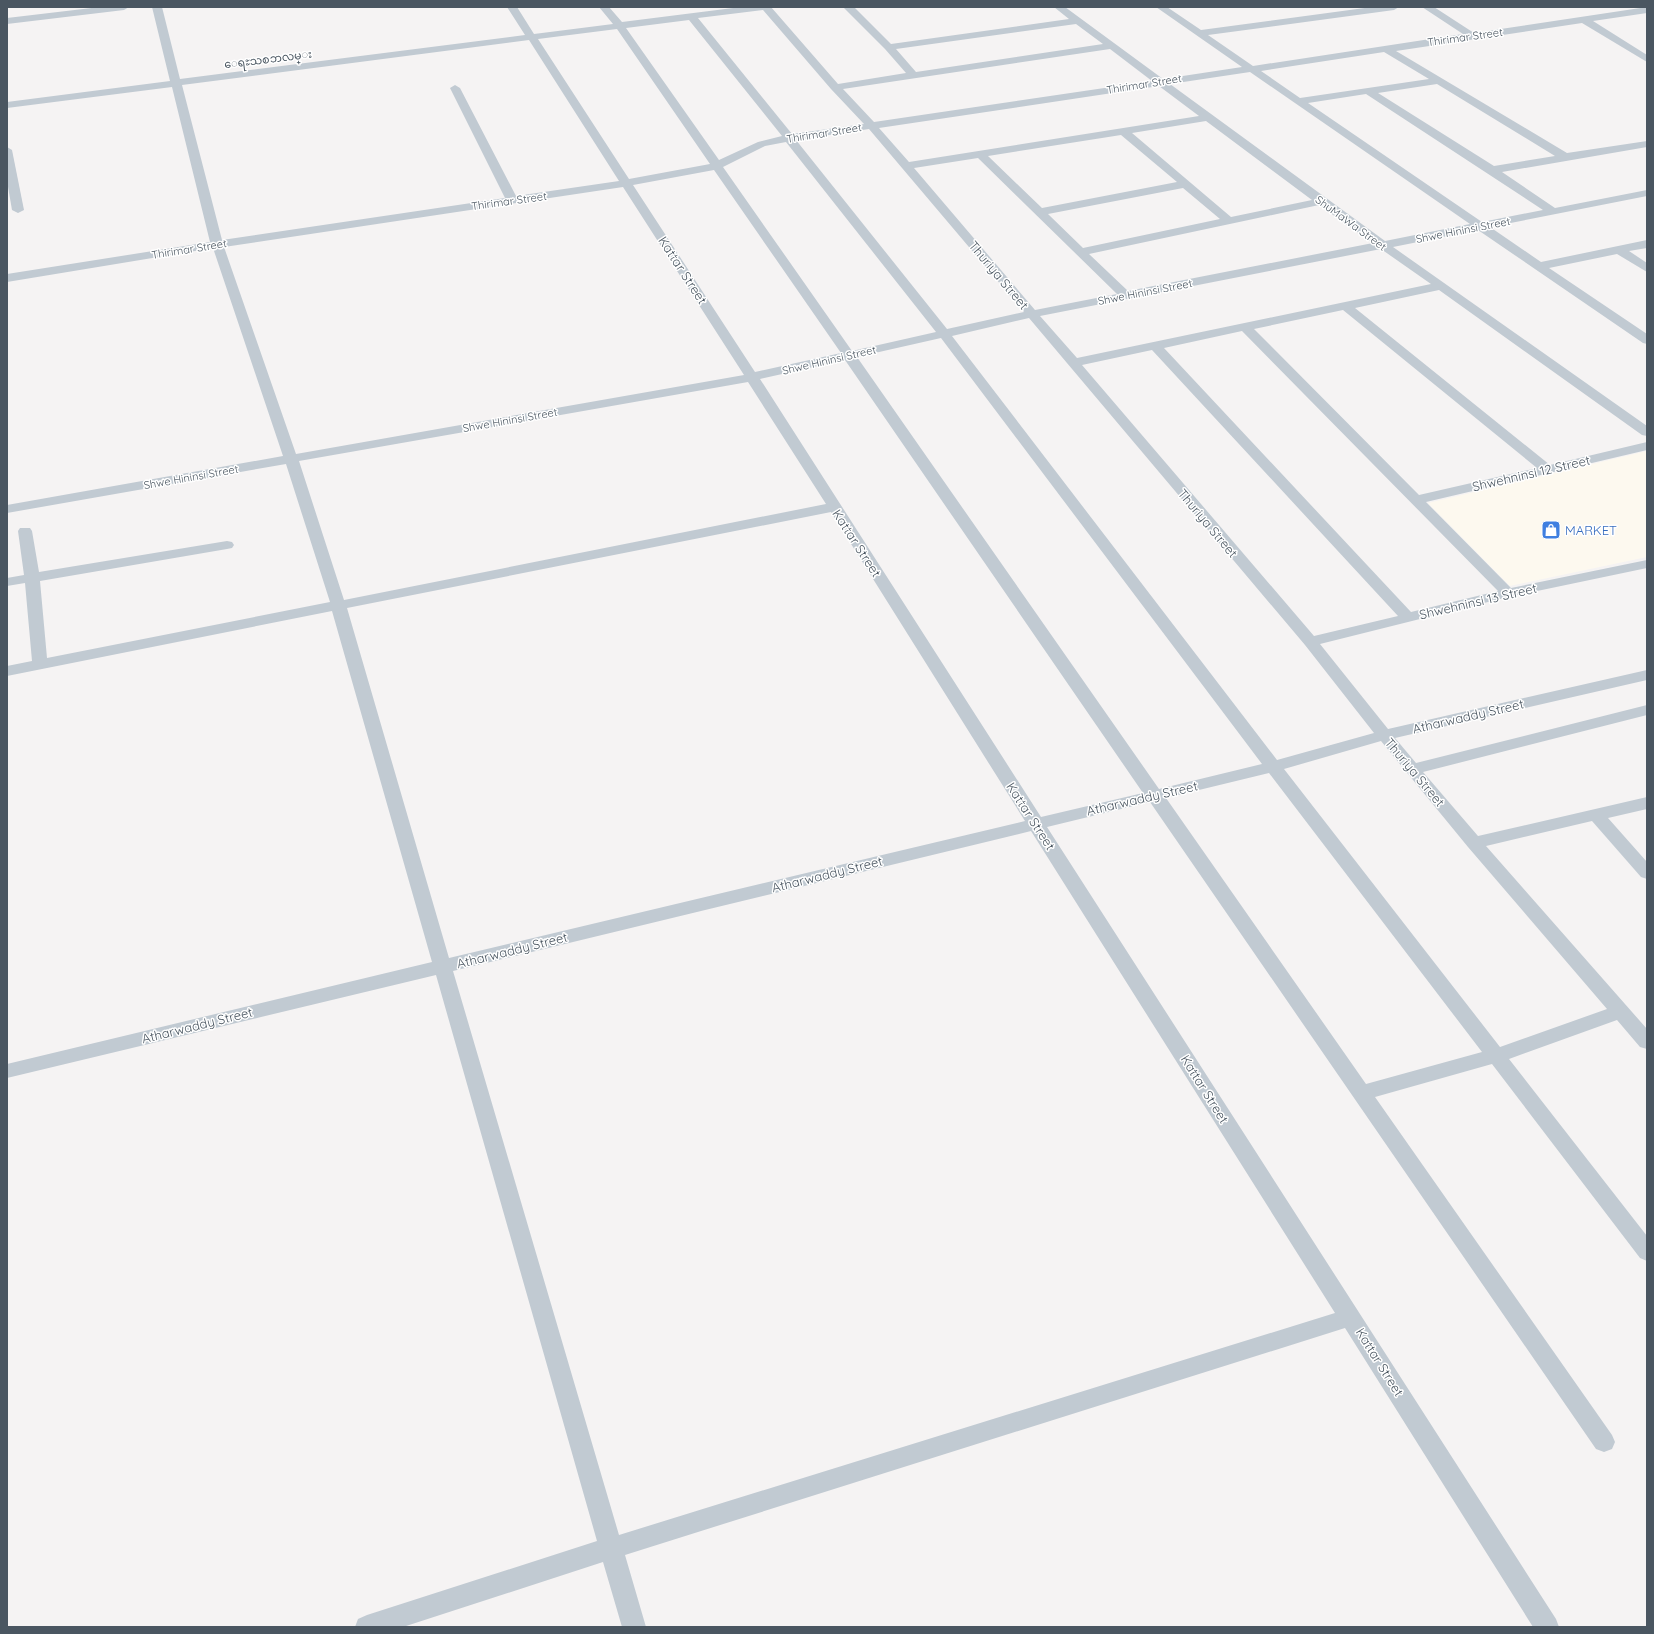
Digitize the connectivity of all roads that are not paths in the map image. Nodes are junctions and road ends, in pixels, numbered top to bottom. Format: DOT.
graph roads {
  1 [pos="124,7"];
  2 [pos="156,7"];
  3 [pos="512,7"];
  4 [pos="604,7"];
  5 [pos="763,7"];
  6 [pos="766,7"];
  7 [pos="848,7"];
  8 [pos="1059,7"];
  9 [pos="1161,7"];
  10 [pos="1394,7"];
  11 [pos="1427,7"];
  12 [pos="1647,10"];
  13 [pos="691,16"];
  14 [pos="1584,20"];
  15 [pos="7,21"];
  16 [pos="1079,21"];
  17 [pos="620,26"];
  18 [pos="1201,33"];
  19 [pos="1472,36"];
  20 [pos="531,38"];
  21 [pos="1111,46"];
  22 [pos="889,47"];
  23 [pos="1386,49"];
  24 [pos="1645,56"];
  25 [pos="1252,68"];
  26 [pos="912,75"];
  27 [pos="1437,81"];
  28 [pos="1161,82"];
  29 [pos="177,83"];
  30 [pos="835,87"];
  31 [pos="455,88"];
  32 [pos="1368,91"];
  33 [pos="1299,101"];
  34 [pos="7,105"];
  35 [pos="1210,117"];
  36 [pos="872,126"];
  37 [pos="1125,132"];
  38 [pos="790,138"];
  39 [pos="1647,144"];
  40 [pos="7,150"];
  41 [pos="981,155"];
  42 [pos="1565,157"];
  43 [pos="716,166"];
  44 [pos="906,166"];
  45 [pos="1492,170"];
  46 [pos="627,183"];
  47 [pos="1186,184"];
  48 [pos="1644,197"];
  49 [pos="512,200"];
  50 [pos="1321,201"];
  51 [pos="18,210"];
  52 [pos="1040,212"];
  53 [pos="1554,212"];
  54 [pos="1229,221"];
  55 [pos="1480,227"];
  56 [pos="217,244"];
  57 [pos="1647,244"];
  58 [pos="1383,246"];
  59 [pos="1620,250"];
  60 [pos="1081,252"];
  61 [pos="1538,266"];
  62 [pos="1647,268"];
  63 [pos="7,278"];
  64 [pos="1440,286"];
  65 [pos="1126,296"];
  66 [pos="1345,306"];
  67 [pos="1032,314"];
  68 [pos="1244,326"];
  69 [pos="944,334"];
  70 [pos="1647,340"];
  71 [pos="1155,346"];
  72 [pos="848,355"];
  73 [pos="1073,363"];
  74 [pos="752,377"];
  75 [pos="1647,432"];
  76 [pos="1647,446"];
  77 [pos="291,459"];
  78 [pos="1547,469"];
  79 [pos="1416,500"];
  80 [pos="834,507"];
  81 [pos="7,509"];
  82 [pos="25,531"];
  83 [pos="227,545"];
  84 [pos="1647,564"];
  85 [pos="32,577"];
  86 [pos="7,582"];
  87 [pos="1508,593"];
  88 [pos="338,605"];
  89 [pos="1408,618"];
  90 [pos="1310,642"];
  91 [pos="40,665"];
  92 [pos="7,671"];
  93 [pos="1647,675"];
  94 [pos="1647,710"];
  95 [pos="1384,735"];
  96 [pos="1273,767"];
  97 [pos="1412,769"];
  98 [pos="1154,796"];
  99 [pos="1647,803"];
  100 [pos="1596,816"];
  101 [pos="1036,824"];
  102 [pos="1474,843"];
  103 [pos="1647,873"];
  104 [pos="443,966"];
  105 [pos="1621,1011"];
  106 [pos="1647,1042"];
  107 [pos="1496,1056"];
  108 [pos="7,1071"];
  109 [pos="1362,1093"];
  110 [pos="1647,1252"];
  111 [pos="1351,1317"];
  112 [pos="1604,1442"];
  113 [pos="611,1548"];
  114 [pos="367,1627"];
  115 [pos="634,1627"];
  116 [pos="1547,1627"];
  1 -- 15 [label="street"];
  2 -- 29 [label="street"];
  3 -- 20 [label="street, Kattar Street"];
  4 -- 17 [label="street"];
  5 -- 13 [label="street, ေရႊသစၥာလမ္း"];
  6 -- 30 [label="street, Thuriya Street"];
  7 -- 22 [label="street"];
  8 -- 16 [label="street, ShuMaWa Street"];
  9 -- 18 [label="street"];
  10 -- 18 [label="street"];
  11 -- 19 [label="street"];
  12 -- 14 [label="street, Thirimar Street"];
  13 -- 17 [label="street, ေရႊသစၥာလမ္း"];
  13 -- 38 [label="street"];
  14 -- 19 [label="street, Thirimar Street"];
  14 -- 24 [label="street"];
  16 -- 21 [label="street, ShuMaWa Street"];
  16 -- 22 [label="street"];
  17 -- 20 [label="street, ေရႊသစၥာလမ္း"];
  17 -- 43 [label="street"];
  18 -- 25 [label="street"];
  19 -- 23 [label="street, Thirimar Street"];
  20 -- 29 [label="street, ေရႊသစၥာလမ္း"];
  20 -- 46 [label="street, Kattar Street"];
  21 -- 26 [label="street"];
  21 -- 28 [label="street, ShuMaWa Street"];
  22 -- 26 [label="street"];
  23 -- 25 [label="street, Thirimar Street"];
  23 -- 27 [label="street"];
  25 -- 28 [label="street, Thirimar Street"];
  25 -- 33 [label="street"];
  26 -- 30 [label="street"];
  27 -- 32 [label="street"];
  27 -- 42 [label="street"];
  28 -- 35 [label="street, ShuMaWa Street"];
  28 -- 36 [label="street, Thirimar Street"];
  29 -- 34 [label="street, ေရႊသစၥာလမ္း"];
  29 -- 56 [label="street"];
  30 -- 36 [label="street, Thuriya Street"];
  31 -- 49 [label="street"];
  32 -- 33 [label="street"];
  32 -- 45 [label="street"];
  33 -- 55 [label="street"];
  35 -- 37 [label="street"];
  35 -- 50 [label="street, ShuMaWa Street"];
  36 -- 38 [label="street, Thirimar Street"];
  36 -- 44 [label="street, Thuriya Street"];
  37 -- 41 [label="street"];
  37 -- 47 [label="street"];
  38 -- 43 [label="street, Thirimar Street"];
  38 -- 69 [label="street"];
  39 -- 42 [label="street"];
  40 -- 51 [label="street"];
  41 -- 44 [label="street"];
  41 -- 52 [label="street"];
  42 -- 45 [label="street"];
  43 -- 46 [label="street, Thirimar Street"];
  43 -- 72 [label="street"];
  44 -- 67 [label="street, Thuriya Street"];
  45 -- 53 [label="street"];
  46 -- 49 [label="street, Thirimar Street"];
  46 -- 74 [label="street, Kattar Street"];
  47 -- 52 [label="street"];
  47 -- 54 [label="street"];
  48 -- 53 [label="street, Shwe Hininsi Street"];
  49 -- 56 [label="street, Thirimar Street"];
  50 -- 54 [label="street"];
  50 -- 58 [label="street, ShuMaWa Street"];
  52 -- 60 [label="street"];
  53 -- 55 [label="street, Shwe Hininsi Street"];
  54 -- 60 [label="street"];
  55 -- 58 [label="street, Shwe Hininsi Street"];
  55 -- 61 [label="street"];
  56 -- 63 [label="street, Thirimar Street"];
  56 -- 77 [label="street"];
  57 -- 59 [label="street"];
  58 -- 64 [label="street, ShuMaWa Street"];
  58 -- 65 [label="street, Shwe Hininsi Street"];
  59 -- 61 [label="street"];
  59 -- 62 [label="street"];
  60 -- 65 [label="street"];
  61 -- 70 [label="street"];
  64 -- 66 [label="street"];
  64 -- 75 [label="street, ShuMaWa Street"];
  65 -- 67 [label="street, Shwe Hininsi Street"];
  66 -- 68 [label="street"];
  66 -- 78 [label="street"];
  67 -- 69 [label="street, Shwe Hininsi Street"];
  67 -- 73 [label="street, Thuriya Street"];
  68 -- 71 [label="street"];
  68 -- 79 [label="street"];
  69 -- 72 [label="street, Shwe Hininsi Street"];
  69 -- 96 [label="street"];
  71 -- 73 [label="street"];
  71 -- 89 [label="street"];
  72 -- 74 [label="street, Shwe Hininsi Street"];
  72 -- 98 [label="street"];
  73 -- 90 [label="street, Thuriya Street"];
  74 -- 77 [label="street, Shwe Hininsi Street"];
  74 -- 80 [label="street, Kattar Street"];
  76 -- 78 [label="street, Shwehninsi 12 Street"];
  77 -- 81 [label="street, Shwe Hininsi Street"];
  77 -- 88 [label="street"];
  78 -- 79 [label="street, Shwehninsi 12 Street"];
  79 -- 87 [label="street"];
  80 -- 88 [label="street"];
  80 -- 101 [label="street, Kattar Street"];
  82 -- 85 [label="street"];
  83 -- 85 [label="street"];
  84 -- 87 [label="street, Shwehninsi 13 Street"];
  85 -- 86 [label="street"];
  85 -- 91 [label="street"];
  87 -- 89 [label="street, Shwehninsi 13 Street"];
  88 -- 91 [label="street"];
  88 -- 104 [label="street"];
  89 -- 90 [label="street, Shwehninsi 13 Street"];
  90 -- 95 [label="street, Thuriya Street"];
  91 -- 92 [label="street"];
  93 -- 95 [label="street, Atharwaddy Street"];
  94 -- 97 [label="street"];
  95 -- 96 [label="street, Atharwaddy Street"];
  95 -- 97 [label="street, Thuriya Street"];
  96 -- 98 [label="street, Atharwaddy Street"];
  96 -- 107 [label="street"];
  97 -- 102 [label="street, Thuriya Street"];
  98 -- 101 [label="street, Atharwaddy Street"];
  98 -- 109 [label="street"];
  99 -- 100 [label="street"];
  100 -- 102 [label="street"];
  100 -- 103 [label="street"];
  101 -- 104 [label="street, Atharwaddy Street"];
  101 -- 111 [label="street, Kattar Street"];
  102 -- 105 [label="street, Thuriya Street"];
  104 -- 108 [label="street, Atharwaddy Street"];
  104 -- 113 [label="street"];
  105 -- 106 [label="street, Thuriya Street"];
  105 -- 107 [label="street"];
  107 -- 109 [label="street"];
  107 -- 110 [label="street"];
  109 -- 112 [label="street"];
  111 -- 113 [label="street"];
  111 -- 116 [label="street, Kattar Street"];
  113 -- 114 [label="street"];
  113 -- 115 [label="street"];
}
